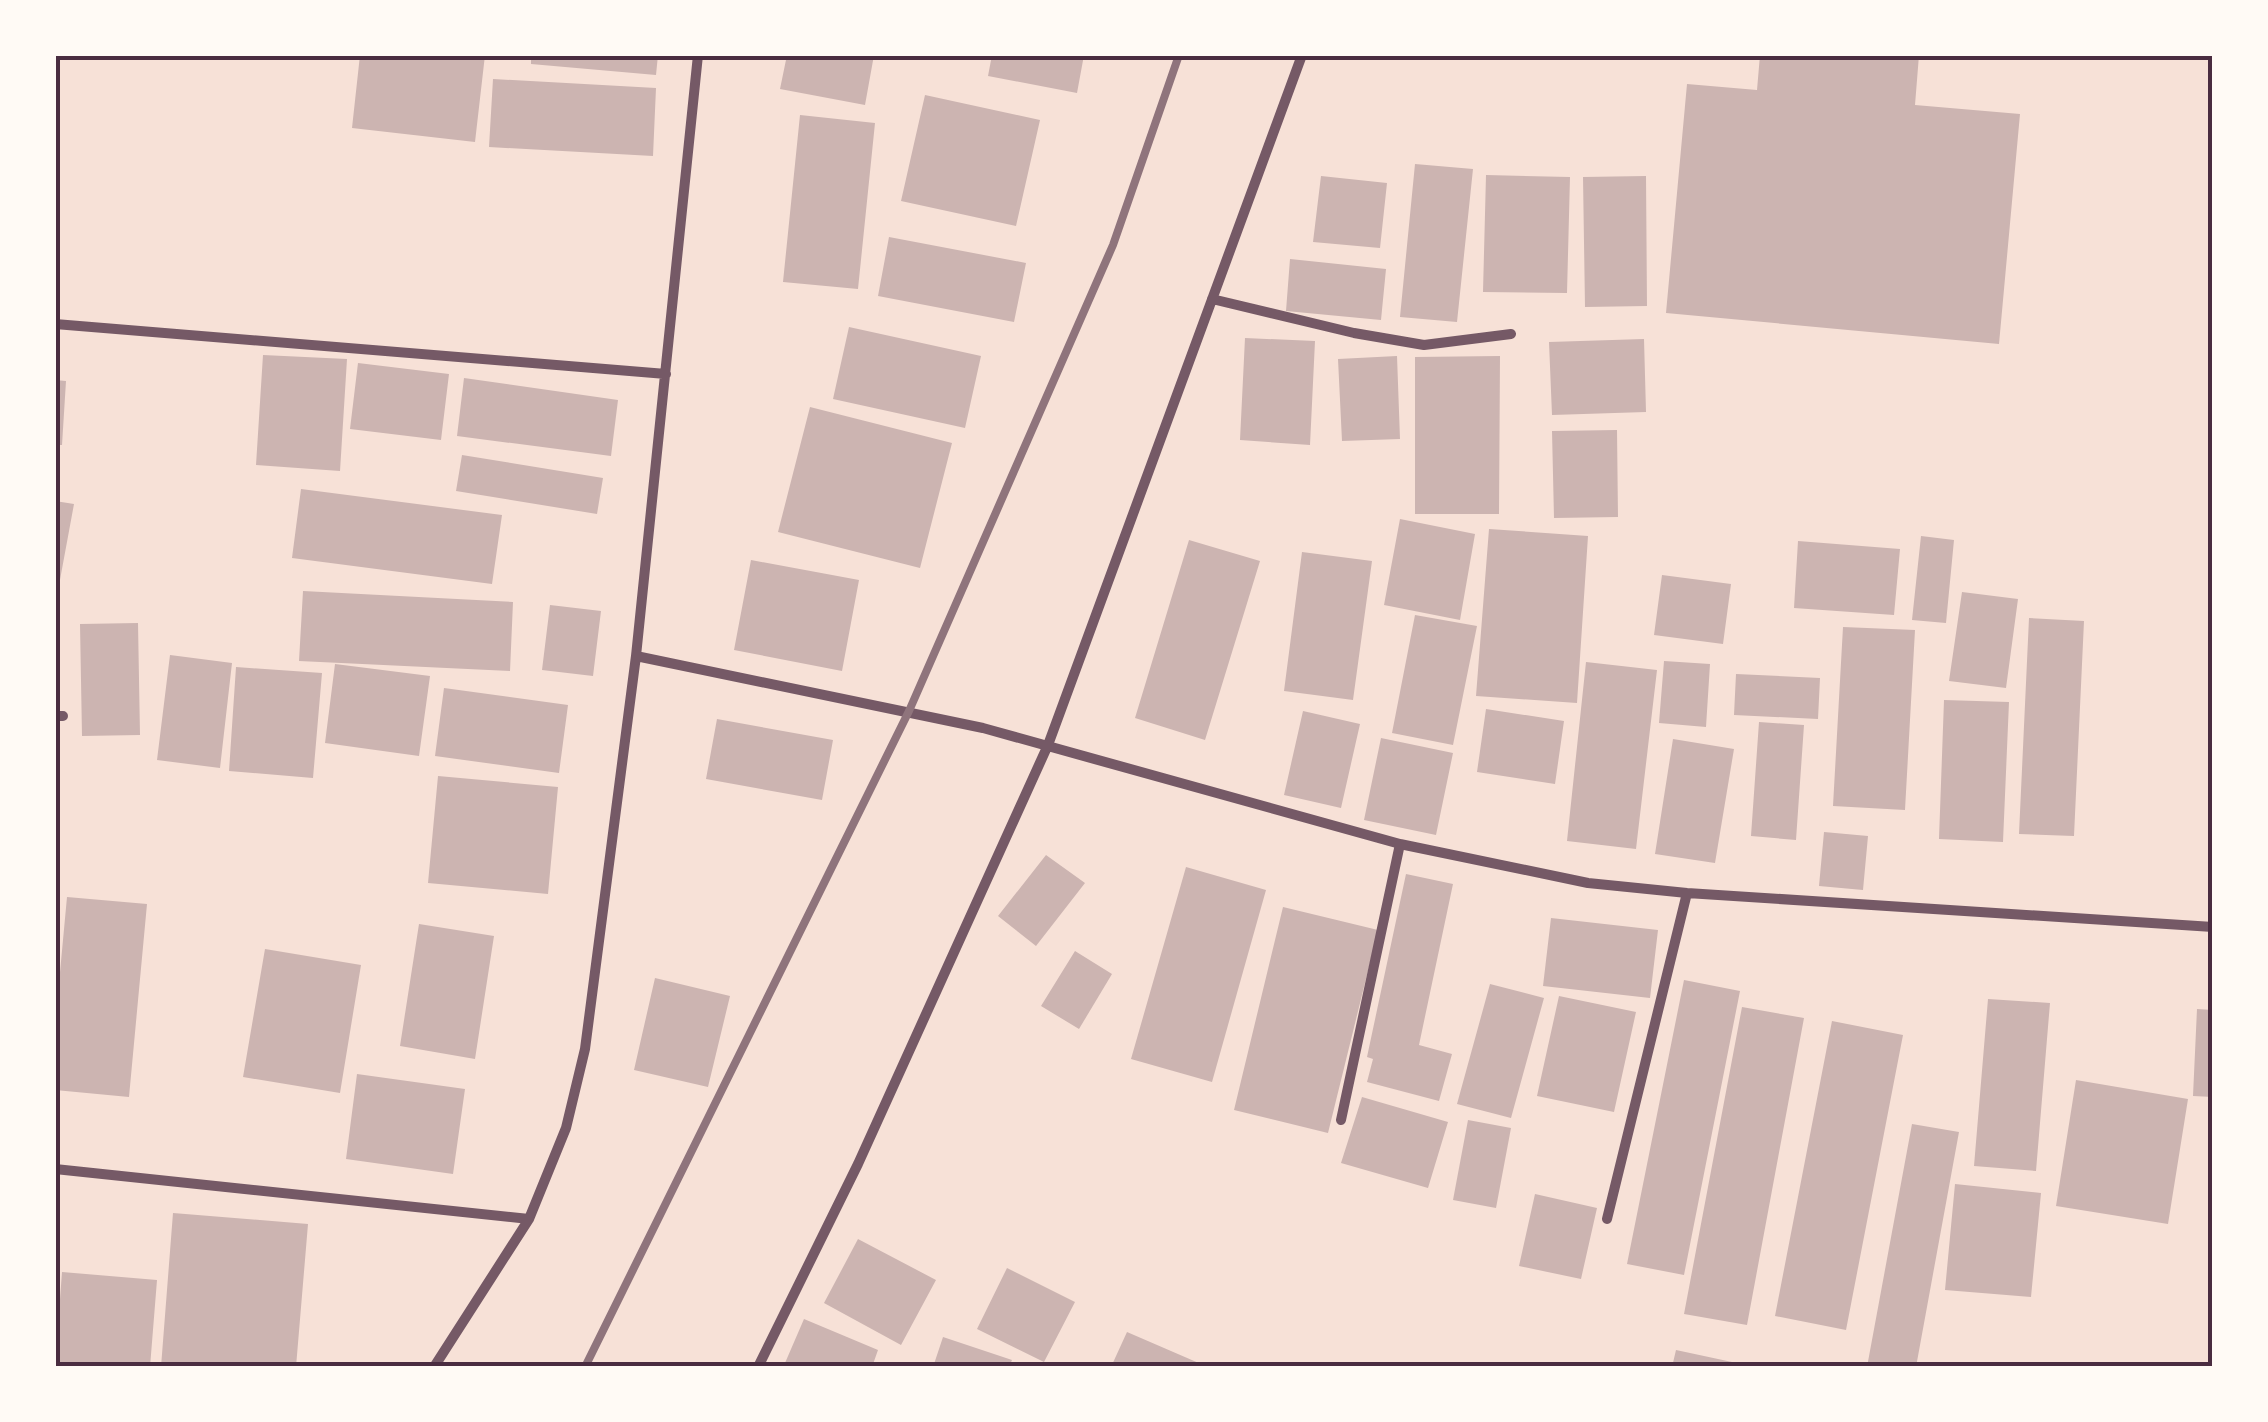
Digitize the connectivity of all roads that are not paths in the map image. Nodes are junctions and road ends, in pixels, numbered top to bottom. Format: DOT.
graph roads {
  1 [pos="698,55"];
  2 [pos="1302,55"];
  3 [pos="1212,298"];
  4 [pos="55,324"];
  5 [pos="1511,334"];
  6 [pos="666,374"];
  7 [pos="636,656"];
  8 [pos="1048,745"];
  9 [pos="1400,844"];
  10 [pos="1687,893"];
  11 [pos="2213,927"];
  12 [pos="1341,1120"];
  13 [pos="55,1170"];
  14 [pos="528,1219"];
  15 [pos="1607,1219"];
  16 [pos="434,1367"];
  17 [pos="758,1367"];
  1 -- 6 [label="street"];
  2 -- 3 [label="street"];
  3 -- 5 [label="street"];
  3 -- 8 [label="street"];
  4 -- 6 [label="street"];
  6 -- 7 [label="street"];
  7 -- 8 [label="street"];
  7 -- 14 [label="street"];
  8 -- 9 [label="street"];
  8 -- 17 [label="street"];
  9 -- 10 [label="street"];
  9 -- 12 [label="street"];
  10 -- 11 [label="street"];
  10 -- 15 [label="street"];
  13 -- 14 [label="street"];
  14 -- 16 [label="street"];
}
